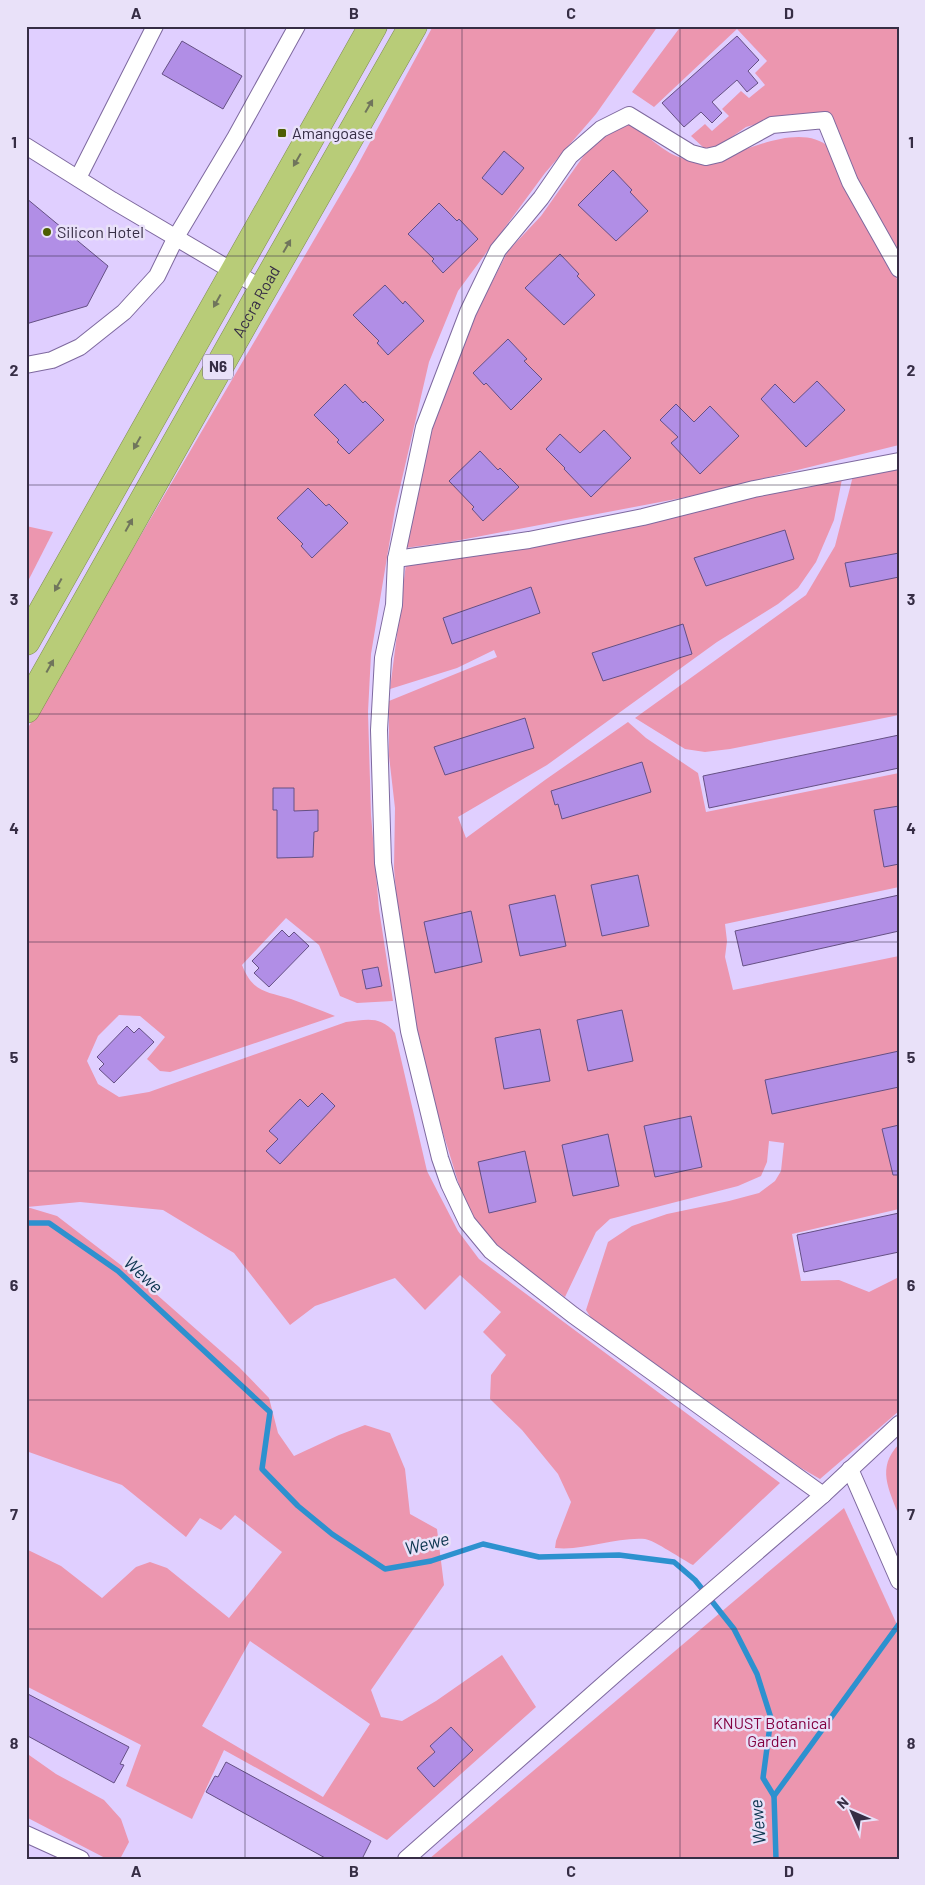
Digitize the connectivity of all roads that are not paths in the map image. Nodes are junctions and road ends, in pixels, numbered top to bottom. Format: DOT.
graph roads {
  1 [pos="155,26"];
  2 [pos="297,26"];
  3 [pos="373,26"];
  4 [pos="413,26"];
  5 [pos="26,146"];
  6 [pos="78,178"];
  7 [pos="176,237"];
  8 [pos="899,269"];
  9 [pos="233,272"];
  10 [pos="263,289"];
  11 [pos="26,365"];
  12 [pos="899,461"];
  13 [pos="396,559"];
  14 [pos="26,641"];
  15 [pos="26,709"];
  16 [pos="899,1424"];
  17 [pos="850,1468"];
  18 [pos="824,1495"];
  19 [pos="899,1581"];
  20 [pos="26,1834"];
  21 [pos="81,1859"];
  22 [pos="406,1859"];
  1 -- 6 [label="street"];
  2 -- 7 [label="street"];
  3 -- 9 [label="highway, Accra Road / N6, one-way"];
  10 -- 4 [label="highway, Accra Road / N6, one-way"];
  5 -- 6 [label="street"];
  6 -- 7 [label="street"];
  7 -- 9 [label="street"];
  7 -- 11 [label="street"];
  8 -- 13 [label="street"];
  9 -- 10 [label="street"];
  9 -- 14 [label="highway, Accra Road / N6, one-way"];
  15 -- 10 [label="highway, Accra Road / N6, one-way"];
  12 -- 13 [label="street"];
  13 -- 18 [label="street"];
  16 -- 17 [label="street"];
  17 -- 18 [label="street"];
  17 -- 19 [label="street"];
  18 -- 22 [label="street"];
  20 -- 21 [label="street"];
}
